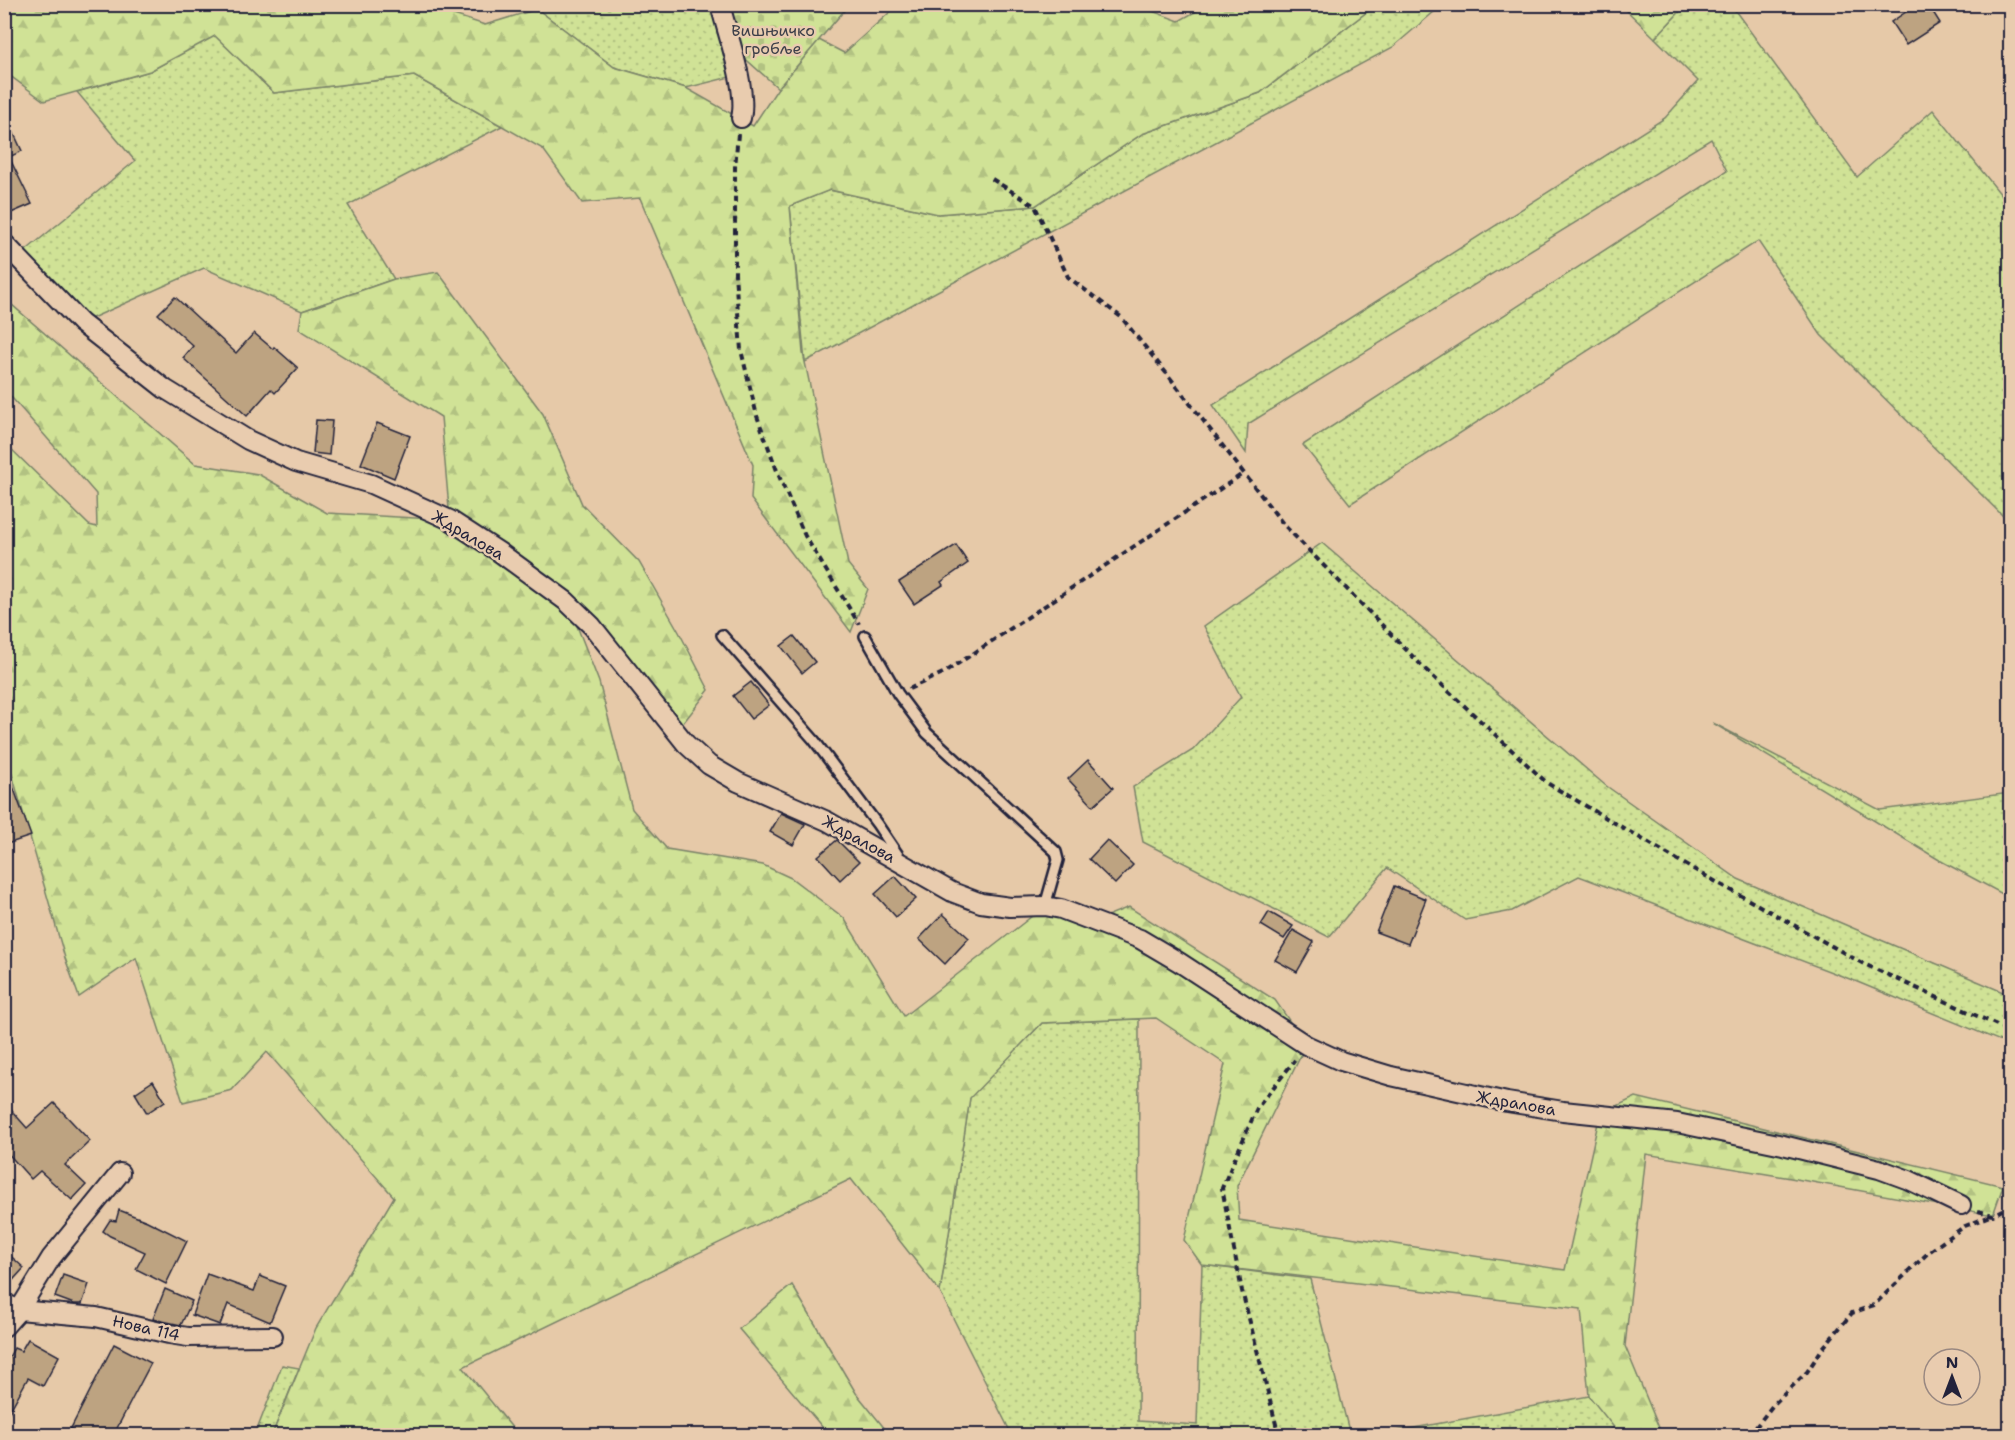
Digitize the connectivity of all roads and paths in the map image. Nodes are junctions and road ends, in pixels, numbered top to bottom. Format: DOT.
graph roads {
  1 [pos="720,4"];
  2 [pos="741,118"];
  3 [pos="992,179"];
  4 [pos="4,243"];
  5 [pos="1244,473"];
  6 [pos="722,635"];
  7 [pos="865,636"];
  8 [pos="898,694"];
  9 [pos="905,865"];
  10 [pos="1045,906"];
  11 [pos="2010,1031"];
  12 [pos="1306,1045"];
  13 [pos="120,1173"];
  14 [pos="2010,1201"];
  15 [pos="1961,1205"];
  16 [pos="1994,1215"];
  17 [pos="12,1306"];
  18 [pos="4,1327"];
  19 [pos="273,1336"];
  20 [pos="1279,1436"];
  21 [pos="1749,1436"];
  1 -- 2 [label="street"];
  2 -- 7 [label="path"];
  3 -- 5 [label="path"];
  4 -- 9 [label="street, Ждралова"];
  5 -- 8 [label="path"];
  5 -- 11 [label="path"];
  6 -- 9 [label="lane, Ждралова"];
  7 -- 8 [label="lane"];
  8 -- 10 [label="lane"];
  9 -- 10 [label="street, Ждралова"];
  10 -- 12 [label="street, Ждралова"];
  12 -- 15 [label="street, Ждралова"];
  12 -- 20 [label="path"];
  13 -- 17 [label="street"];
  14 -- 16 [label="path"];
  15 -- 16 [label="path"];
  16 -- 21 [label="path"];
  17 -- 18 [label="street"];
  17 -- 19 [label="street, Нова 114"];
}
